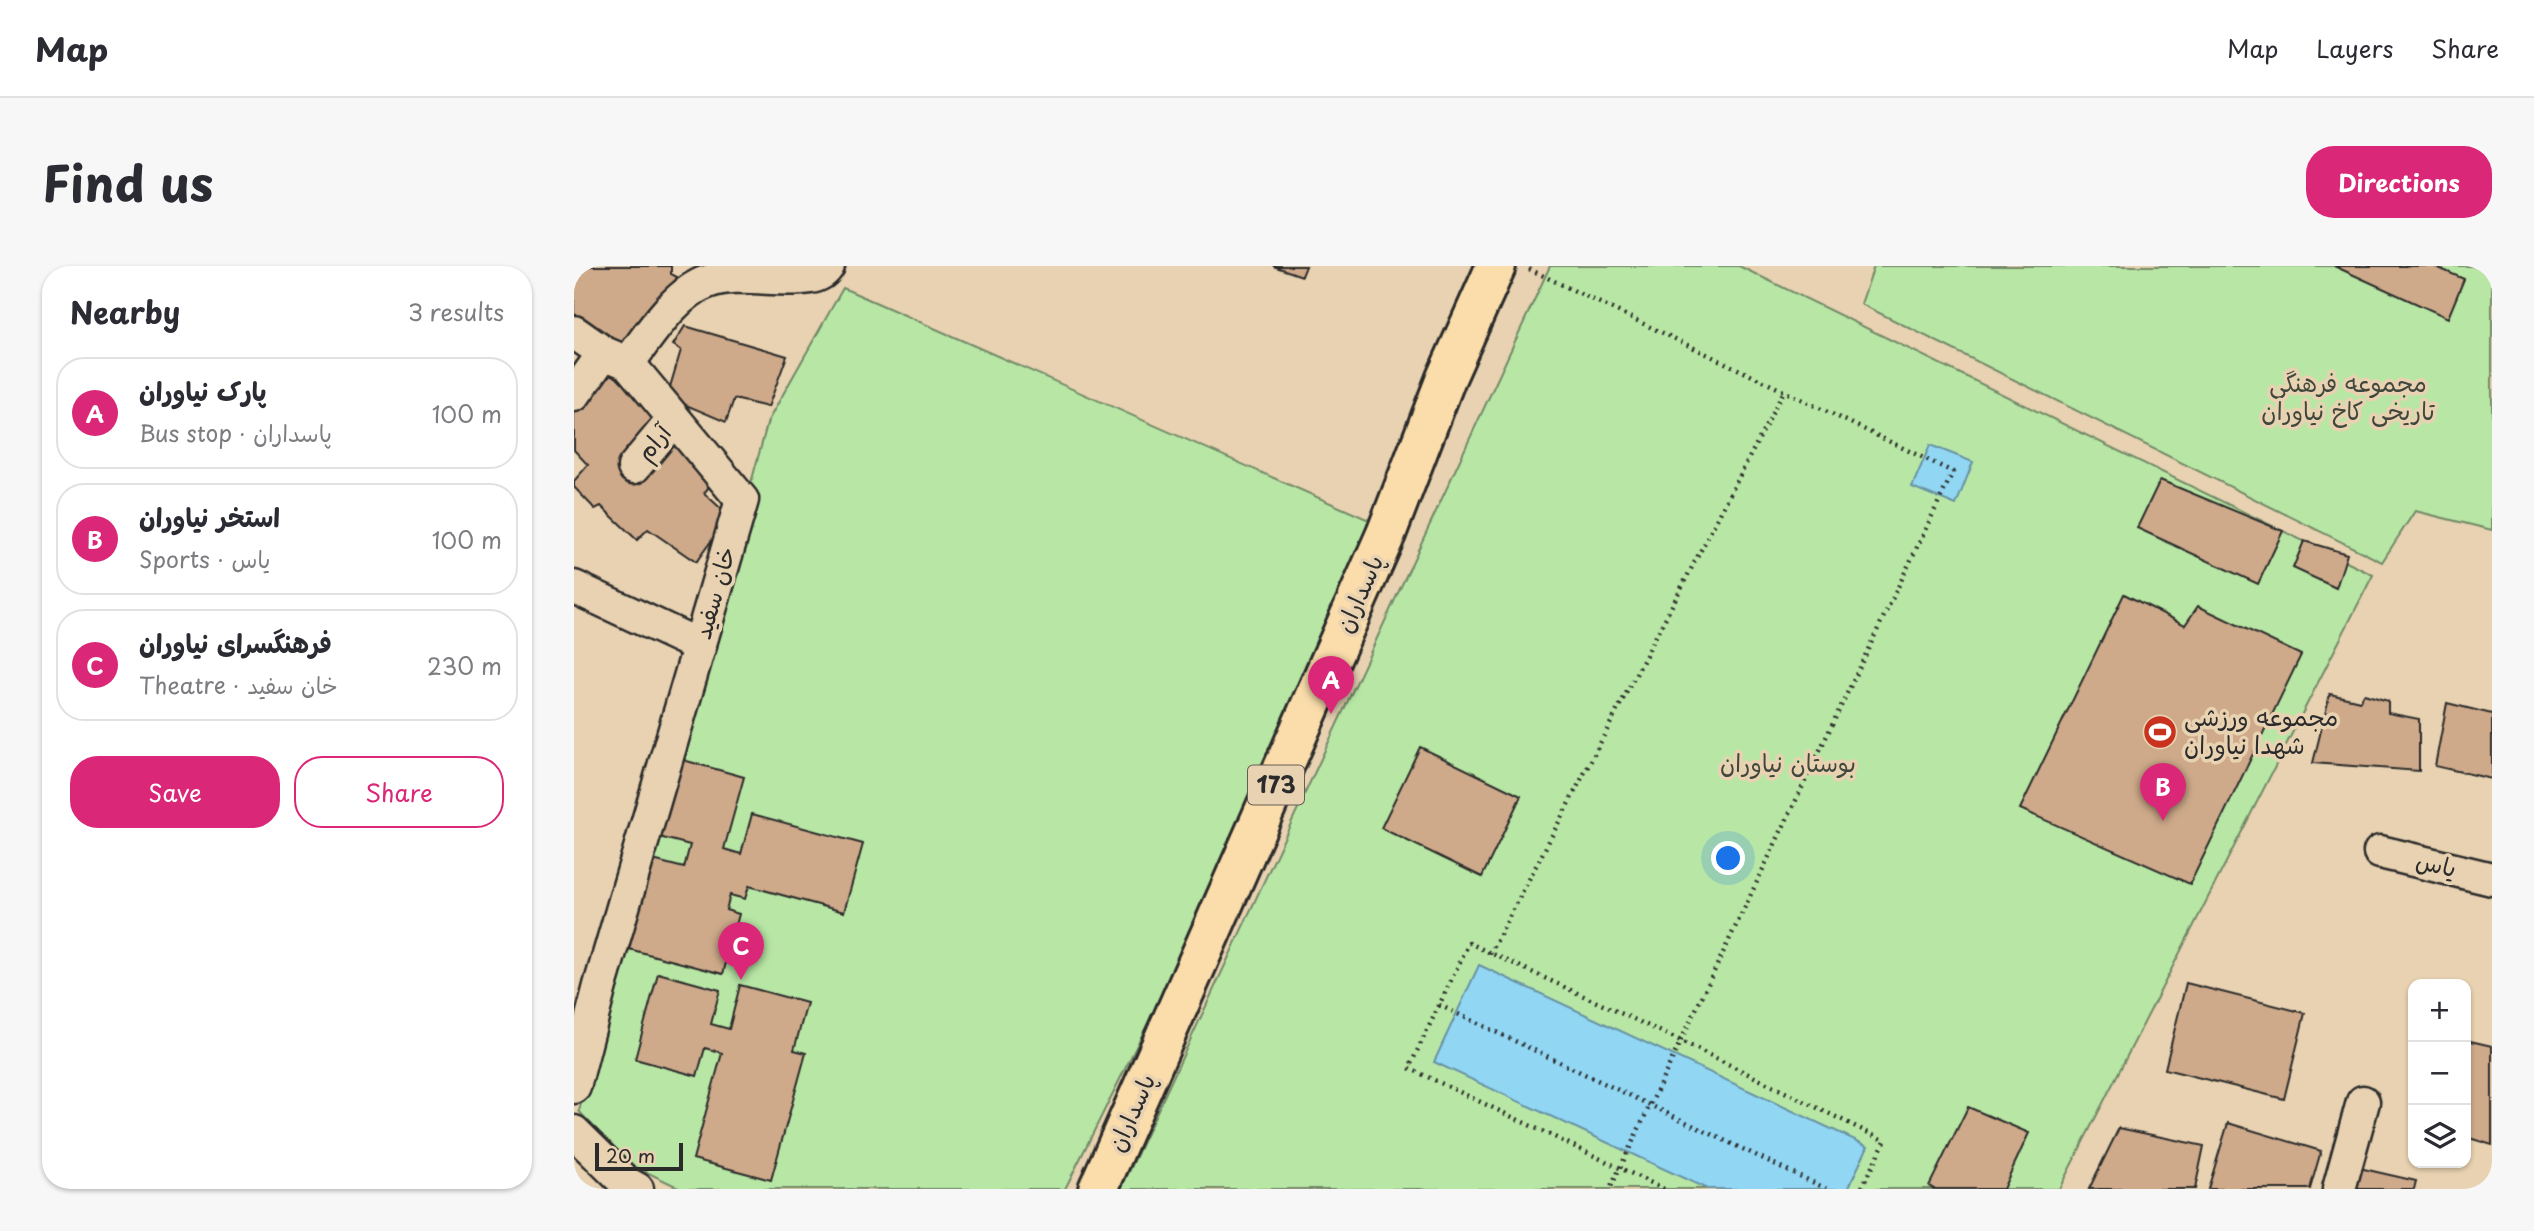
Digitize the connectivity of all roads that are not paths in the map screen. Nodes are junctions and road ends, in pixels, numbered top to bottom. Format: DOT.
graph roads {
  1 [pos="828,266"];
  2 [pos="1496,266"];
  3 [pos="574,332"];
  4 [pos="616,358"];
  5 [pos="574,395"];
  6 [pos="674,419"];
  7 [pos="634,467"];
  8 [pos="574,587"];
  9 [pos="700,646"];
  10 [pos="2380,852"];
  11 [pos="2492,879"];
  12 [pos="587,983"];
  13 [pos="574,1087"];
  14 [pos="2363,1102"];
  15 [pos="574,1132"];
  16 [pos="628,1187"];
  17 [pos="1098,1189"];
  18 [pos="2339,1189"];
  1 -- 4 [label="street"];
  2 -- 17 [label="main road, پاسداران / 173"];
  3 -- 4 [label="street, خان سفید"];
  4 -- 5 [label="street"];
  4 -- 6 [label="street, خان سفید"];
  6 -- 7 [label="street, آرام"];
  6 -- 9 [label="street, خان سفید"];
  8 -- 9 [label="street"];
  9 -- 12 [label="street, خان سفید"];
  10 -- 11 [label="street, یاس"];
  12 -- 13 [label="street, خان سفید"];
  14 -- 18 [label="street"];
  15 -- 16 [label="street"];
}
